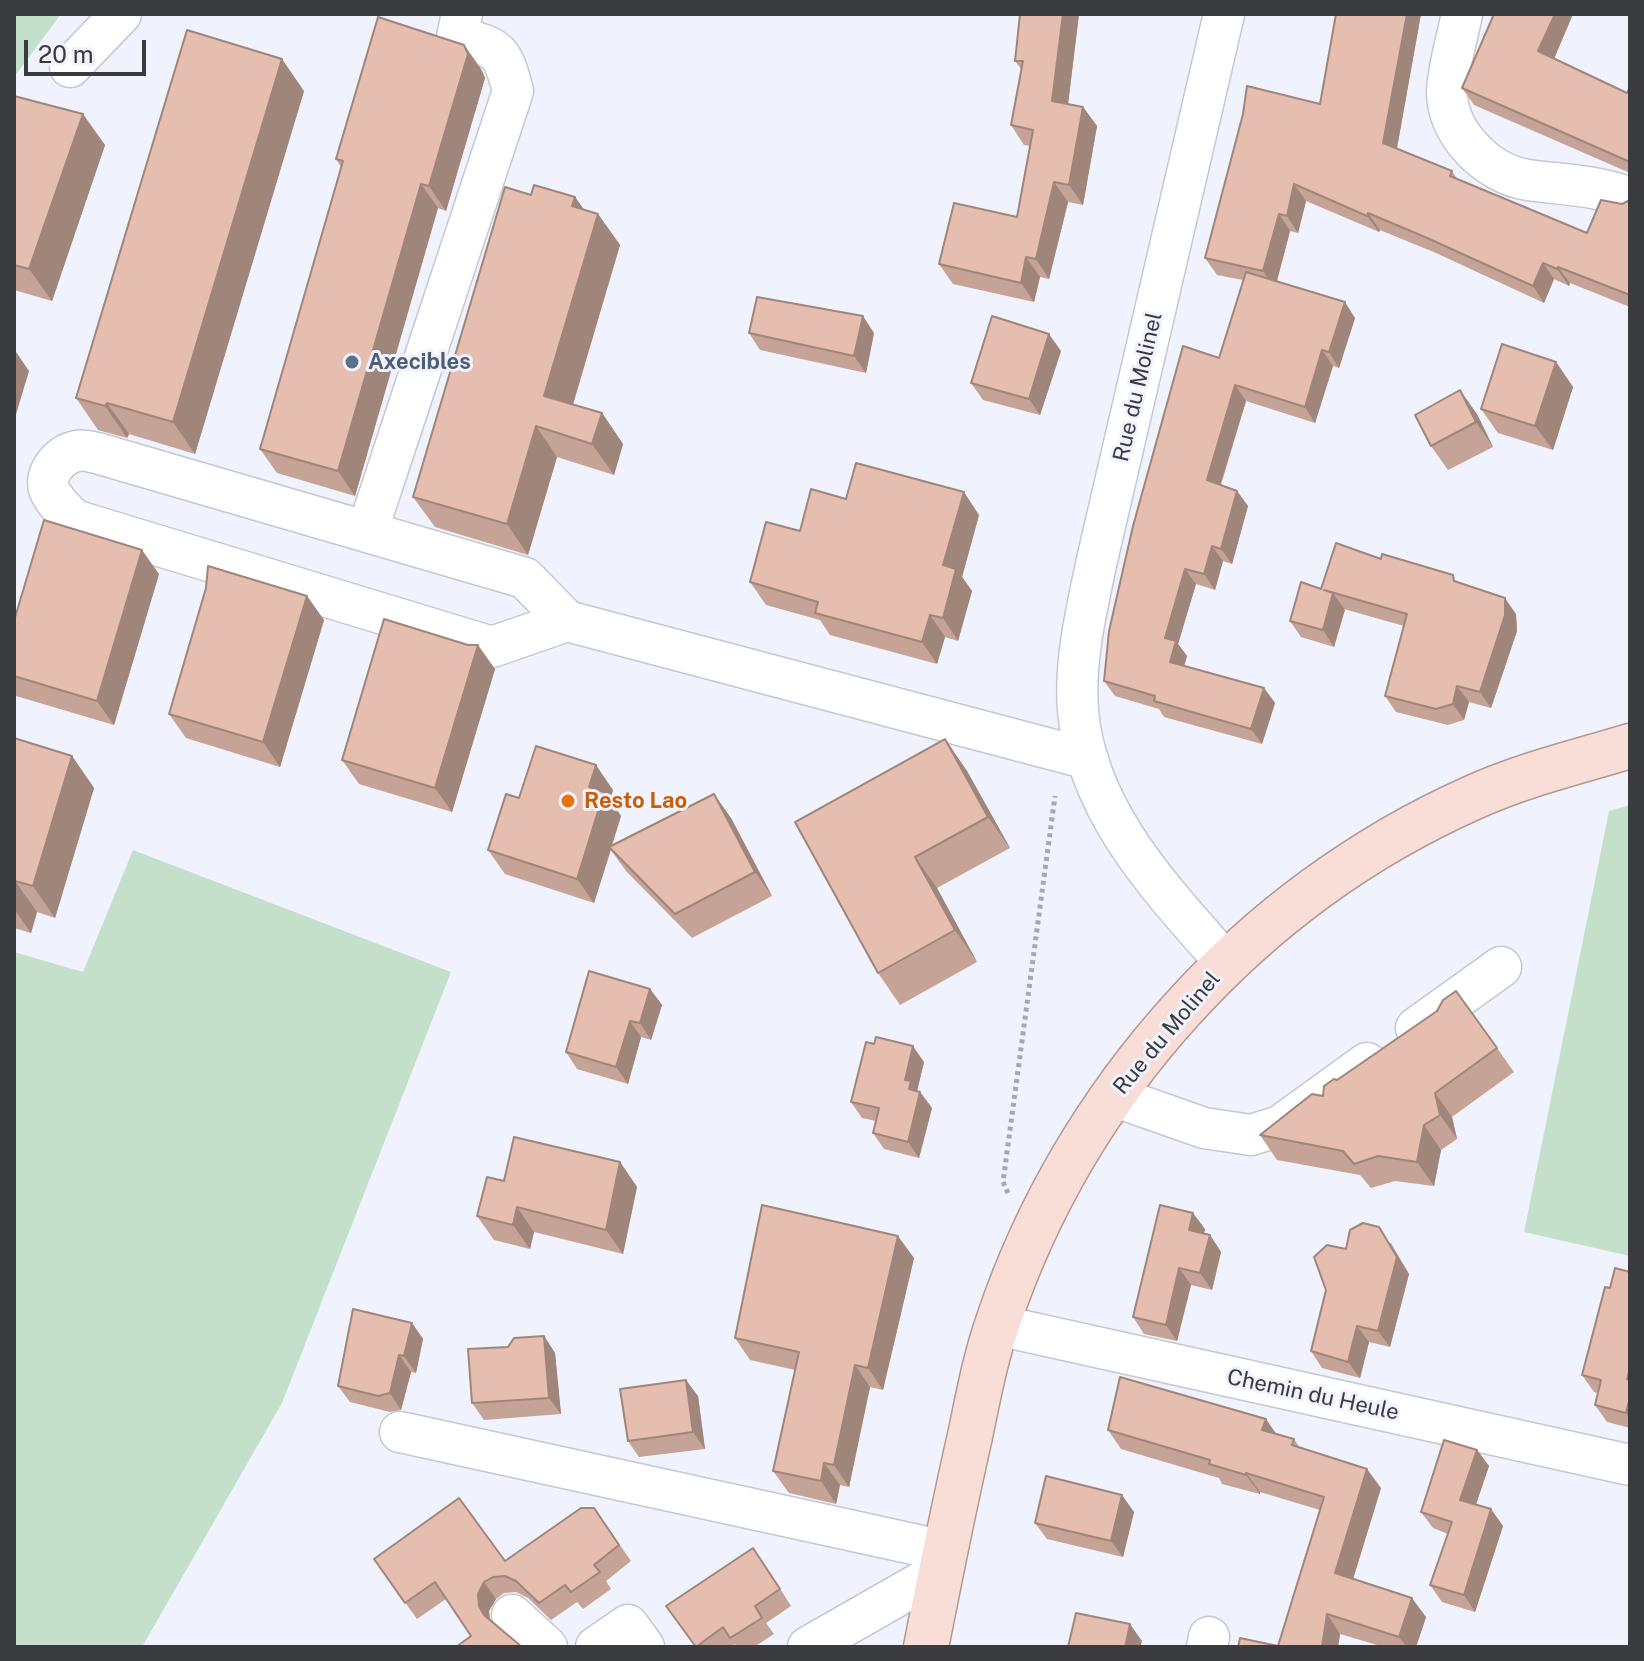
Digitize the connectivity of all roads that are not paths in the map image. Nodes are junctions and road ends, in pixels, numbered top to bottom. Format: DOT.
graph roads {
  1 [pos="121,14"];
  2 [pos="462,14"];
  3 [pos="1224,14"];
  4 [pos="1462,14"];
  5 [pos="70,67"];
  6 [pos="1630,198"];
  7 [pos="367,532"];
  8 [pos="567,621"];
  9 [pos="1630,746"];
  10 [pos="1075,755"];
  11 [pos="1226,963"];
  12 [pos="1501,967"];
  13 [pos="1113,1096"];
  14 [pos="997,1325"];
  15 [pos="400,1432"];
  16 [pos="1630,1465"];
  17 [pos="943,1561"];
  18 [pos="512,1615"];
  19 [pos="547,1647"];
  20 [pos="596,1647"];
  21 [pos="644,1647"];
  22 [pos="808,1647"];
  23 [pos="926,1647"];
  1 -- 5 [label="street"];
  2 -- 7 [label="street"];
  3 -- 10 [label="street, Rue du Molinel"];
  4 -- 6 [label="street"];
  7 -- 8 [label="street"];
  7 -- 8 [label="street"];
  8 -- 10 [label="street"];
  9 -- 11 [label="main road"];
  10 -- 11 [label="street, Rue du Molinel"];
  11 -- 13 [label="main road, Rue du Molinel"];
  12 -- 13 [label="street"];
  13 -- 14 [label="main road, Rue du Molinel"];
  14 -- 16 [label="street, Chemin du Heule"];
  14 -- 17 [label="main road, Rue du Molinel"];
  15 -- 17 [label="street"];
  17 -- 22 [label="street"];
  17 -- 23 [label="main road, Rue du Molinel"];
  18 -- 19 [label="street"];
  20 -- 21 [label="street"];
}
